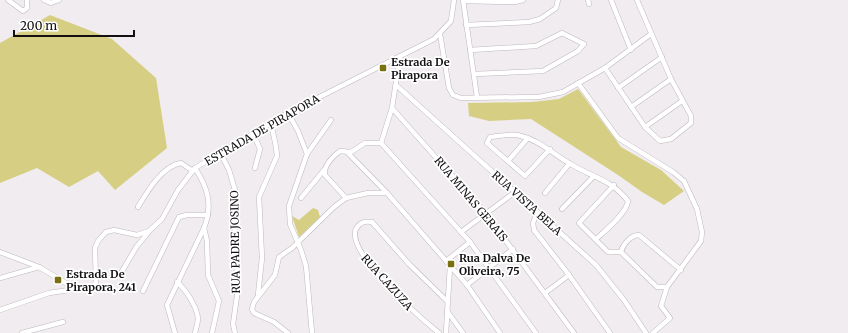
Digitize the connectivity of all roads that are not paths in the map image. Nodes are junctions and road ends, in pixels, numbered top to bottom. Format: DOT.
graph roads {
  1 [pos="8,0"];
  2 [pos="27,0"];
  3 [pos="44,0"];
  4 [pos="59,0"];
  5 [pos="454,0"];
  6 [pos="523,0"];
  7 [pos="558,0"];
  8 [pos="611,0"];
  9 [pos="637,0"];
  10 [pos="463,1"];
  11 [pos="466,25"];
  12 [pos="440,34"];
  13 [pos="651,34"];
  14 [pos="470,50"];
  15 [pos="631,50"];
  16 [pos="400,56"];
  17 [pos="662,57"];
  18 [pos="605,68"];
  19 [pos="474,74"];
  20 [pos="671,79"];
  21 [pos="578,83"];
  22 [pos="396,85"];
  23 [pos="618,88"];
  24 [pos="477,97"];
  25 [pos="682,101"];
  26 [pos="631,107"];
  27 [pos="392,108"];
  28 [pos="288,113"];
  29 [pos="331,120"];
  30 [pos="270,123"];
  31 [pos="645,127"];
  32 [pos="253,133"];
  33 [pos="528,138"];
  34 [pos="381,143"];
  35 [pos="550,149"];
  36 [pos="220,152"];
  37 [pos="348,153"];
  38 [pos="307,154"];
  39 [pos="508,161"];
  40 [pos="569,164"];
  41 [pos="255,168"];
  42 [pos="194,170"];
  43 [pos="324,170"];
  44 [pos="594,176"];
  45 [pos="614,185"];
  46 [pos="515,192"];
  47 [pos="387,193"];
  48 [pos="545,193"];
  49 [pos="301,198"];
  50 [pos="346,198"];
  51 [pos="138,207"];
  52 [pos="562,209"];
  53 [pos="537,213"];
  54 [pos="486,214"];
  55 [pos="208,216"];
  56 [pos="204,228"];
  57 [pos="148,231"];
  58 [pos="461,232"];
  59 [pos="596,239"];
  60 [pos="297,242"];
  61 [pos="470,242"];
  62 [pos="513,249"];
  63 [pos="0,252"];
  64 [pos="621,252"];
  65 [pos="446,261"];
  66 [pos="38,266"];
  67 [pos="450,266"];
  68 [pos="490,268"];
  69 [pos="681,270"];
  70 [pos="121,273"];
  71 [pos="569,275"];
  72 [pos="0,278"];
  73 [pos="177,282"];
  74 [pos="467,285"];
  75 [pos="668,287"];
  76 [pos="76,289"];
  77 [pos="143,291"];
  78 [pos="545,293"];
  79 [pos="258,296"];
  80 [pos="447,301"];
  81 [pos="0,310"];
  82 [pos="447,311"];
  83 [pos="63,322"];
  84 [pos="22,333"];
  85 [pos="175,333"];
  86 [pos="195,333"];
  87 [pos="212,333"];
  88 [pos="235,333"];
  89 [pos="288,333"];
  90 [pos="312,333"];
  91 [pos="439,333"];
  92 [pos="446,333"];
  93 [pos="463,333"];
  94 [pos="500,333"];
  95 [pos="536,333"];
  96 [pos="574,333"];
  97 [pos="610,333"];
  98 [pos="646,333"];
  99 [pos="653,333"];
  1 -- 2 [label="street"];
  3 -- 4 [label="street"];
  5 -- 12 [label="street, ESTRADA DE PIRAPORA"];
  6 -- 10 [label="street"];
  7 -- 11 [label="street"];
  8 -- 15 [label="street"];
  9 -- 13 [label="street"];
  10 -- 11 [label="street"];
  11 -- 14 [label="street"];
  12 -- 16 [label="street, ESTRADA DE PIRAPORA"];
  12 -- 24 [label="street"];
  13 -- 15 [label="street"];
  13 -- 17 [label="street"];
  14 -- 19 [label="street"];
  14 -- 19 [label="street"];
  15 -- 18 [label="street"];
  16 -- 22 [label="street"];
  16 -- 28 [label="street, ESTRADA DE PIRAPORA"];
  17 -- 20 [label="street"];
  17 -- 23 [label="street"];
  18 -- 21 [label="street"];
  18 -- 23 [label="street"];
  19 -- 24 [label="street"];
  20 -- 25 [label="street"];
  20 -- 26 [label="street"];
  21 -- 24 [label="street"];
  21 -- 69 [label="street"];
  22 -- 27 [label="street"];
  22 -- 46 [label="street, RUA VISTA BELA"];
  23 -- 26 [label="street"];
  25 -- 31 [label="street"];
  25 -- 31 [label="street"];
  26 -- 31 [label="street"];
  27 -- 34 [label="street"];
  27 -- 54 [label="street, RUA MINAS GERAIS"];
  28 -- 30 [label="street, ESTRADA DE PIRAPORA"];
  28 -- 38 [label="street"];
  29 -- 38 [label="street"];
  30 -- 32 [label="street, ESTRADA DE PIRAPORA"];
  30 -- 79 [label="street"];
  32 -- 36 [label="street, ESTRADA DE PIRAPORA"];
  32 -- 41 [label="street"];
  33 -- 35 [label="street"];
  33 -- 39 [label="street"];
  33 -- 39 [label="street"];
  34 -- 37 [label="street"];
  34 -- 58 [label="street"];
  35 -- 39 [label="street"];
  35 -- 40 [label="street"];
  36 -- 42 [label="street, ESTRADA DE PIRAPORA"];
  36 -- 88 [label="street, RUA PADRE JOSINO"];
  37 -- 43 [label="street"];
  37 -- 47 [label="street"];
  38 -- 60 [label="street"];
  40 -- 44 [label="street"];
  40 -- 48 [label="street"];
  42 -- 51 [label="street"];
  42 -- 55 [label="street"];
  42 -- 57 [label="street, ESTRADA DE PIRAPORA"];
  43 -- 49 [label="street"];
  43 -- 50 [label="street"];
  44 -- 45 [label="street"];
  44 -- 52 [label="street"];
  45 -- 59 [label="street"];
  45 -- 59 [label="street"];
  46 -- 53 [label="street, RUA VISTA BELA"];
  46 -- 54 [label="street"];
  47 -- 50 [label="street"];
  47 -- 65 [label="street"];
  50 -- 60 [label="street"];
  53 -- 71 [label="street"];
  53 -- 98 [label="street, RUA VISTA BELA"];
  54 -- 58 [label="street"];
  54 -- 62 [label="street, RUA MINAS GERAIS"];
  55 -- 56 [label="street"];
  55 -- 77 [label="street"];
  56 -- 73 [label="street"];
  56 -- 87 [label="street"];
  57 -- 70 [label="street, ESTRADA DE PIRAPORA"];
  57 -- 76 [label="street"];
  58 -- 61 [label="street"];
  59 -- 64 [label="street"];
  60 -- 79 [label="street"];
  60 -- 90 [label="street"];
  61 -- 65 [label="street"];
  61 -- 68 [label="street"];
  62 -- 68 [label="street"];
  62 -- 78 [label="street, RUA MINAS GERAIS"];
  63 -- 66 [label="street"];
  64 -- 69 [label="street"];
  64 -- 75 [label="street"];
  65 -- 67 [label="street"];
  66 -- 72 [label="street"];
  66 -- 76 [label="street"];
  67 -- 74 [label="street"];
  67 -- 80 [label="street"];
  68 -- 74 [label="street"];
  68 -- 95 [label="street"];
  69 -- 75 [label="street"];
  71 -- 78 [label="street"];
  71 -- 97 [label="street"];
  73 -- 85 [label="street"];
  73 -- 86 [label="street"];
  74 -- 94 [label="street"];
  75 -- 99 [label="street"];
  76 -- 81 [label="street"];
  78 -- 96 [label="street, RUA MINAS GERAIS"];
  79 -- 89 [label="street"];
  80 -- 82 [label="street"];
  80 -- 91 [label="street, RUA CAZUZA"];
  82 -- 92 [label="street"];
  82 -- 93 [label="street"];
  83 -- 84 [label="street"];
}
